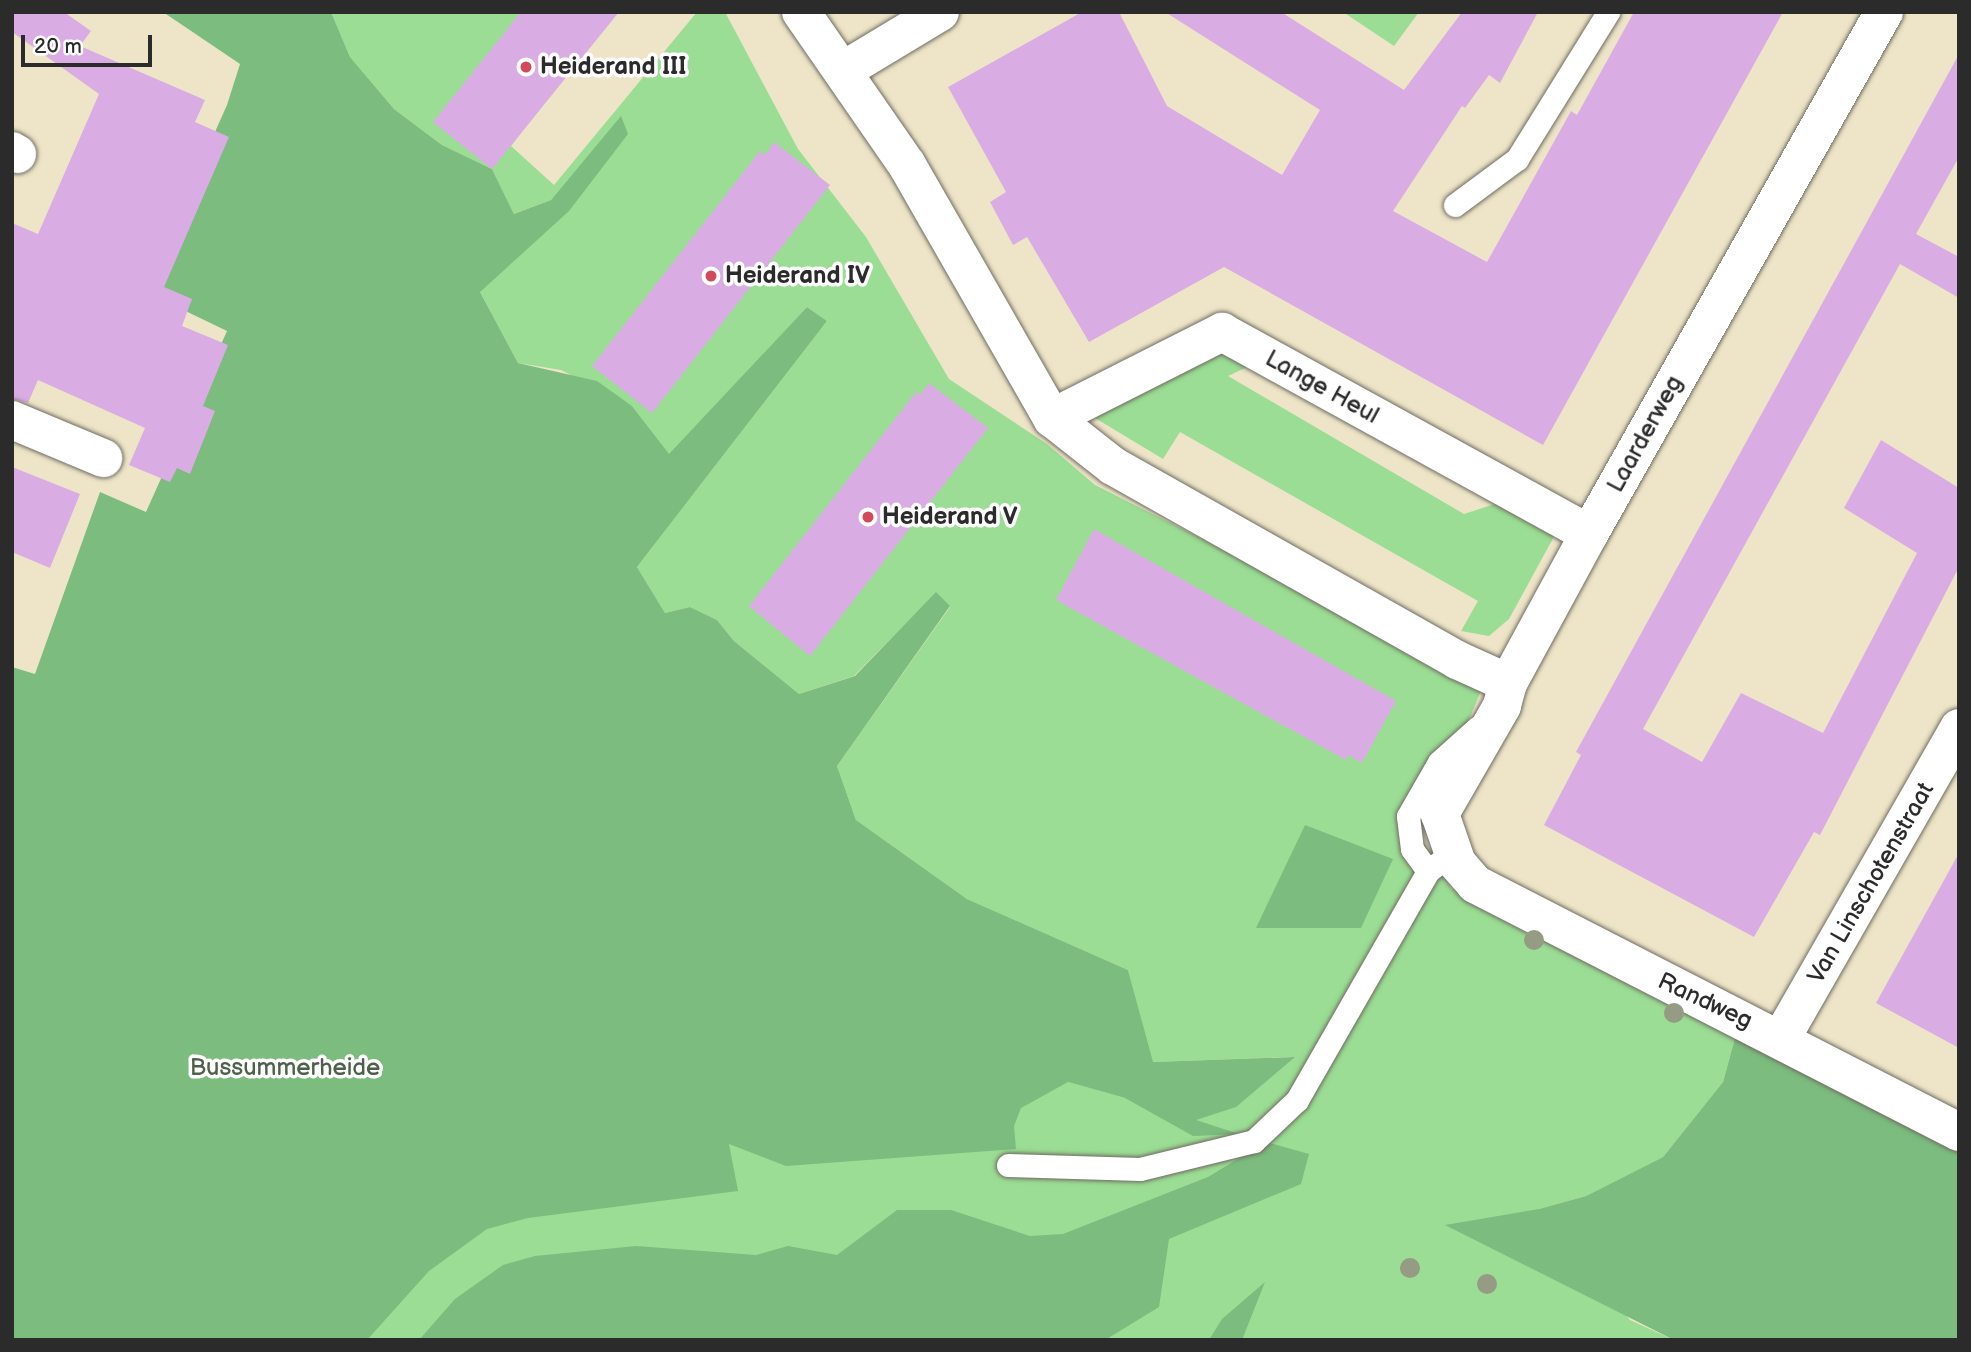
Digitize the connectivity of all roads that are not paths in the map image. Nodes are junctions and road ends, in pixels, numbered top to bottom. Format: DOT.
graph roads {
  1 [pos="801,12"];
  2 [pos="940,12"];
  3 [pos="1608,12"];
  4 [pos="1884,12"];
  5 [pos="857,61"];
  6 [pos="1455,205"];
  7 [pos="1052,418"];
  8 [pos="12,420"];
  9 [pos="103,458"];
  10 [pos="1589,534"];
  11 [pos="1505,695"];
  12 [pos="1959,728"];
  13 [pos="1446,862"];
  14 [pos="1782,1037"];
  15 [pos="1959,1132"];
  16 [pos="1008,1165"];
  1 -- 5 [label="street"];
  2 -- 5 [label="street"];
  3 -- 6 [label="lane"];
  4 -- 10 [label="street, Laarderweg"];
  5 -- 7 [label="street"];
  7 -- 10 [label="street, Lange Heul"];
  7 -- 11 [label="street"];
  8 -- 9 [label="street"];
  10 -- 11 [label="street, Laarderweg"];
  11 -- 13 [label="street, Laarderweg"];
  12 -- 14 [label="street, Van Linschotenstraat"];
  13 -- 14 [label="street, Randweg"];
  13 -- 16 [label="lane"];
  14 -- 15 [label="street, Randweg"];
}
